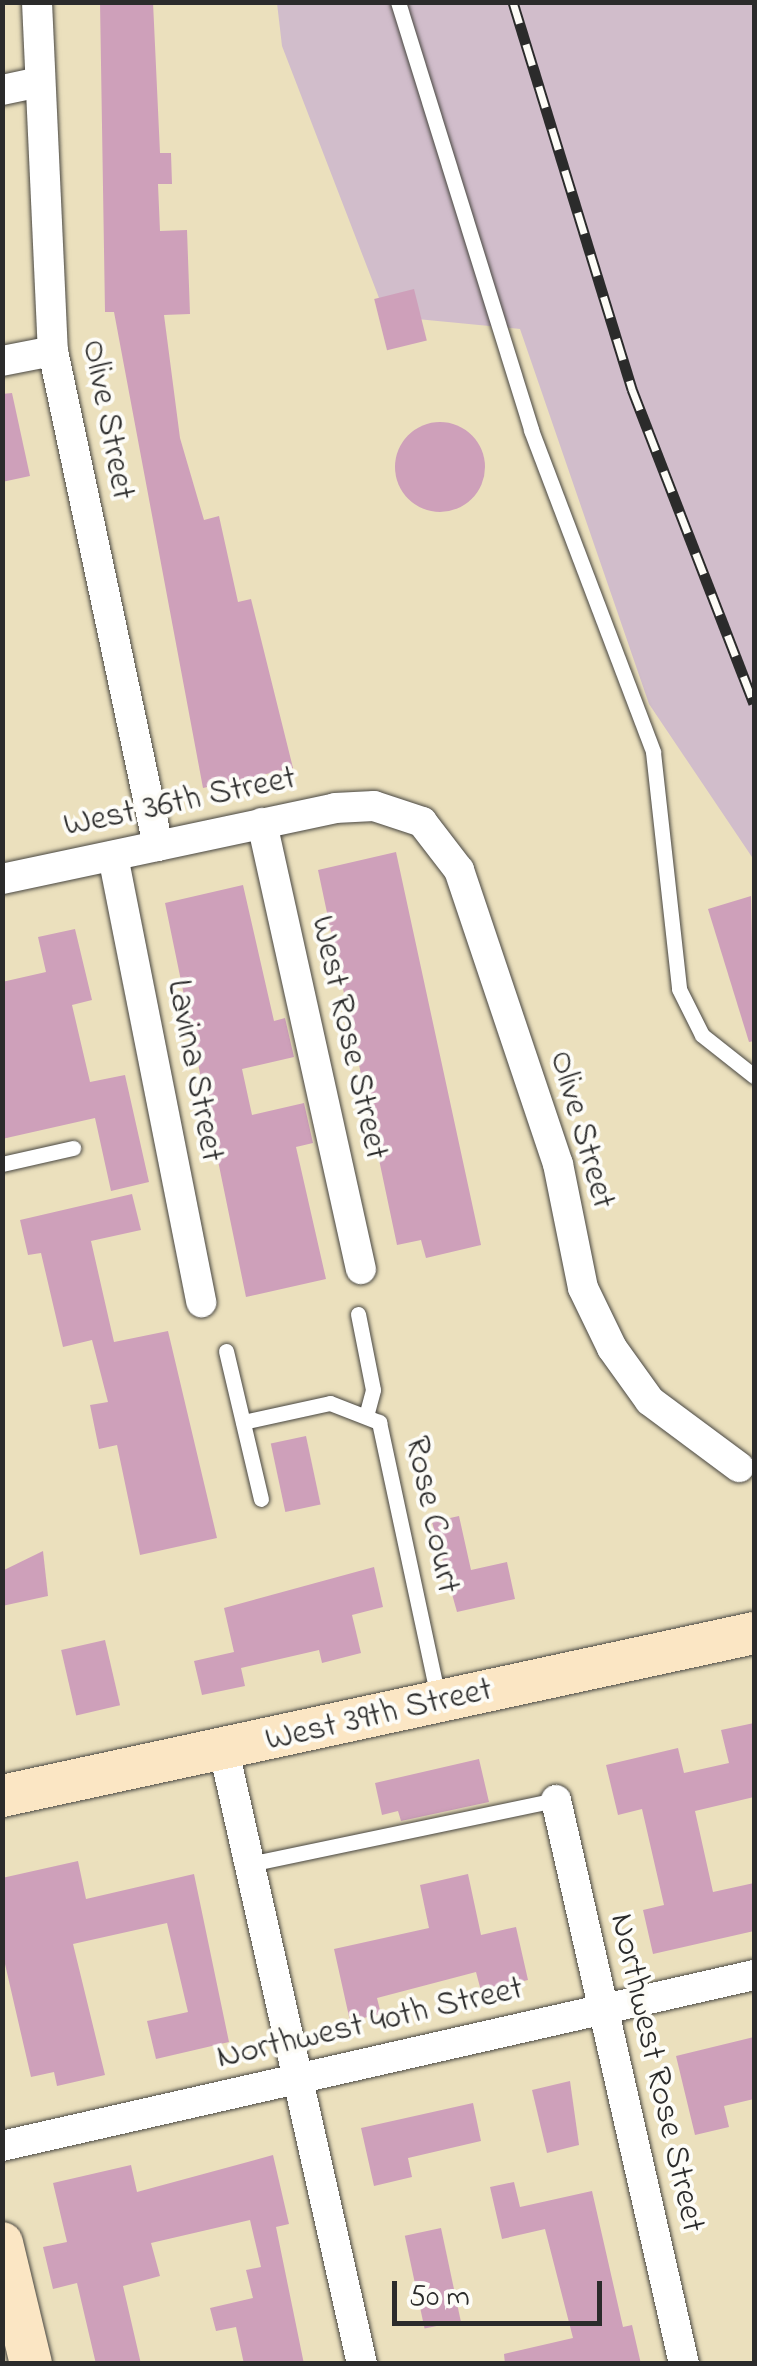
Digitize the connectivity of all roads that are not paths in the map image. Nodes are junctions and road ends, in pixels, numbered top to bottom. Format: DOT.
graph roads {
  1 [pos="37,2"];
  2 [pos="398,2"];
  3 [pos="39,82"];
  4 [pos="2,90"];
  5 [pos="52,351"];
  6 [pos="2,362"];
  7 [pos="374,806"];
  8 [pos="262,823"];
  9 [pos="158,846"];
  10 [pos="113,856"];
  11 [pos="2,879"];
  12 [pos="754,1076"];
  13 [pos="74,1148"];
  14 [pos="2,1164"];
  15 [pos="361,1269"];
  16 [pos="201,1302"];
  17 [pos="358,1314"];
  18 [pos="226,1351"];
  19 [pos="368,1412"];
  20 [pos="243,1422"];
  21 [pos="747,1459"];
  22 [pos="261,1500"];
  23 [pos="754,1633"];
  24 [pos="439,1703"];
  25 [pos="224,1751"];
  26 [pos="2,1796"];
  27 [pos="556,1800"];
  28 [pos="249,1864"];
  29 [pos="754,1975"];
  30 [pos="603,2010"];
  31 [pos="298,2079"];
  32 [pos="2,2146"];
  33 [pos="2,2243"];
  34 [pos="31,2364"];
  35 [pos="362,2364"];
  36 [pos="684,2364"];
  1 -- 3 [label="street, Olive Street"];
  2 -- 12 [label="lane"];
  3 -- 4 [label="street"];
  3 -- 5 [label="street, Olive Street"];
  5 -- 6 [label="street"];
  5 -- 9 [label="street, Olive Street"];
  7 -- 8 [label="street, West 36th Street"];
  7 -- 21 [label="street, Olive Street"];
  8 -- 9 [label="street, West 36th Street"];
  8 -- 15 [label="street, West Rose Street"];
  9 -- 10 [label="street, West 36th Street"];
  10 -- 11 [label="street, West 36th Street"];
  10 -- 16 [label="street, Lavina Street"];
  13 -- 14 [label="lane"];
  17 -- 19 [label="lane"];
  18 -- 20 [label="lane"];
  19 -- 20 [label="lane, Rose Court"];
  19 -- 24 [label="lane, Rose Court"];
  20 -- 22 [label="lane"];
  23 -- 24 [label="street, West 39th Street"];
  24 -- 25 [label="street, West 39th Street"];
  25 -- 26 [label="street, West 39th Street"];
  25 -- 28 [label="street"];
  27 -- 28 [label="lane"];
  27 -- 30 [label="street, Northwest Rose Street"];
  28 -- 31 [label="street"];
  29 -- 30 [label="street, Northwest 40th Street"];
  30 -- 31 [label="street, Northwest 40th Street"];
  30 -- 36 [label="street, Northwest Rose Street"];
  31 -- 32 [label="street, Northwest 40th Street"];
  31 -- 35 [label="street"];
  33 -- 34 [label="street"];
}
